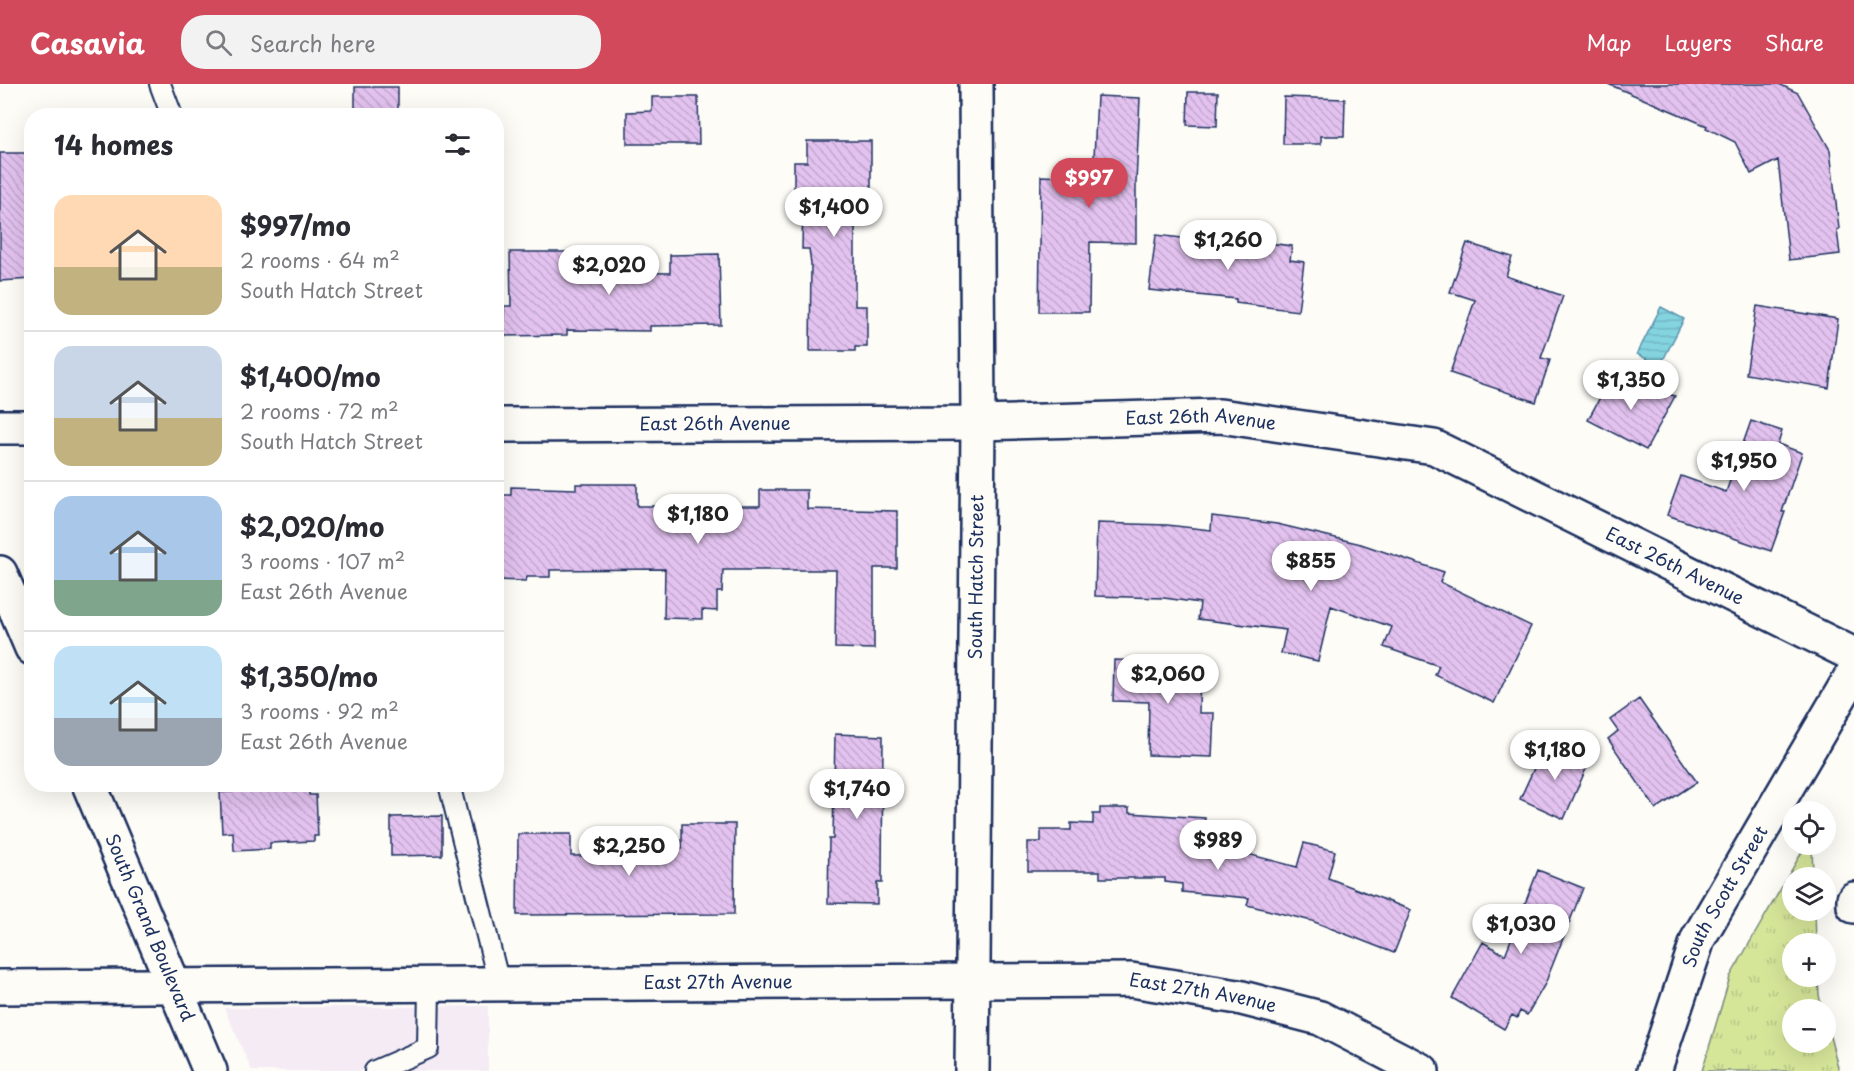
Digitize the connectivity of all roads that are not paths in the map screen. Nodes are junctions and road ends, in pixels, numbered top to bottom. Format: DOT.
graph roads {
  1 [pos="160,84"];
  2 [pos="976,84"];
  3 [pos="169,108"];
  4 [pos="978,423"];
  5 [pos="504,425"];
  6 [pos="0,427"];
  7 [pos="24,427"];
  8 [pos="0,573"];
  9 [pos="24,629"];
  10 [pos="1854,655"];
  11 [pos="1854,672"];
  12 [pos="92,792"];
  13 [pos="451,792"];
  14 [pos="1854,899"];
  15 [pos="1854,906"];
  16 [pos="972,980"];
  17 [pos="499,984"];
  18 [pos="429,985"];
  19 [pos="0,987"];
  20 [pos="174,987"];
  21 [pos="210,1071"];
  22 [pos="375,1071"];
  23 [pos="972,1071"];
  24 [pos="1422,1071"];
  25 [pos="1654,1071"];
  1 -- 3 [label="lane"];
  2 -- 4 [label="street, South Hatch Street"];
  4 -- 5 [label="street, East 26th Avenue"];
  4 -- 10 [label="street, East 26th Avenue"];
  4 -- 16 [label="street, South Hatch Street"];
  6 -- 7 [label="street"];
  8 -- 9 [label="street"];
  11 -- 25 [label="street, South Scott Street"];
  12 -- 20 [label="street, South Grand Boulevard"];
  13 -- 17 [label="lane"];
  14 -- 15 [label="street"];
  16 -- 17 [label="street, East 27th Avenue"];
  16 -- 23 [label="street, South Hatch Street"];
  16 -- 24 [label="street, East 27th Avenue"];
  17 -- 18 [label="street, East 27th Avenue"];
  18 -- 20 [label="street, East 27th Avenue"];
  18 -- 22 [label="lane"];
  19 -- 20 [label="street, East 27th Avenue"];
  20 -- 21 [label="street, South Grand Boulevard"];
}
